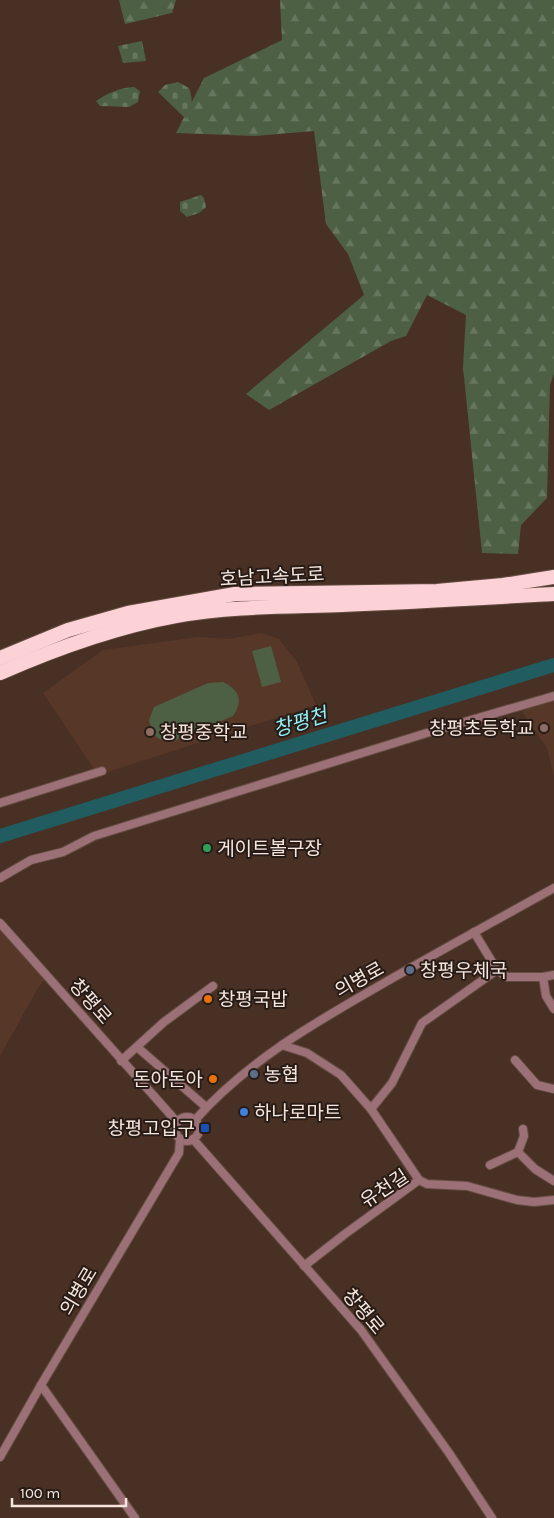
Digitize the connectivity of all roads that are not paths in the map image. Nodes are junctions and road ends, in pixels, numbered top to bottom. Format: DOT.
graph roads {
  1 [pos="554,576"];
  2 [pos="554,594"];
  3 [pos="0,658"];
  4 [pos="0,673"];
  5 [pos="554,696"];
  6 [pos="102,771"];
  7 [pos="0,803"];
  8 [pos="0,878"];
  9 [pos="554,888"];
  10 [pos="0,922"];
  11 [pos="474,932"];
  12 [pos="497,970"];
  13 [pos="554,975"];
  14 [pos="543,977"];
  15 [pos="213,986"];
  16 [pos="554,1009"];
  17 [pos="282,1045"];
  18 [pos="137,1046"];
  19 [pos="516,1060"];
  20 [pos="121,1061"];
  21 [pos="554,1089"];
  22 [pos="206,1107"];
  23 [pos="371,1109"];
  24 [pos="195,1120"];
  25 [pos="177,1122"];
  26 [pos="523,1128"];
  27 [pos="180,1139"];
  28 [pos="193,1139"];
  29 [pos="518,1152"];
  30 [pos="490,1165"];
  31 [pos="419,1180"];
  32 [pos="554,1181"];
  33 [pos="554,1200"];
  34 [pos="304,1266"];
  35 [pos="41,1385"];
  36 [pos="0,1458"];
  37 [pos="135,1518"];
  38 [pos="492,1518"];
  1 -- 3 [label="highway, 호남고속도로"];
  2 -- 4 [label="highway, 호남고속도로"];
  5 -- 8 [label="street"];
  6 -- 7 [label="street"];
  9 -- 11 [label="street, 의병로"];
  10 -- 20 [label="street, 창평로"];
  11 -- 12 [label="street"];
  11 -- 17 [label="street, 의병로"];
  12 -- 14 [label="street"];
  12 -- 23 [label="street"];
  13 -- 14 [label="street"];
  14 -- 16 [label="street"];
  15 -- 18 [label="street"];
  17 -- 22 [label="street, 의병로"];
  17 -- 23 [label="street"];
  18 -- 20 [label="street"];
  18 -- 22 [label="street"];
  19 -- 21 [label="street"];
  20 -- 25 [label="street, 창평로"];
  22 -- 24 [label="street, 의병로"];
  23 -- 31 [label="street"];
  24 -- 25 [label="street"];
  24 -- 28 [label="street"];
  25 -- 27 [label="street"];
  26 -- 29 [label="street"];
  27 -- 28 [label="street"];
  27 -- 35 [label="street, 의병로"];
  28 -- 34 [label="street, 창평로"];
  29 -- 30 [label="street"];
  29 -- 32 [label="street"];
  31 -- 33 [label="street, 유천길"];
  31 -- 34 [label="street, 유천길"];
  34 -- 38 [label="street, 창평로"];
  35 -- 36 [label="street, 의병로"];
  35 -- 37 [label="street"];
}
